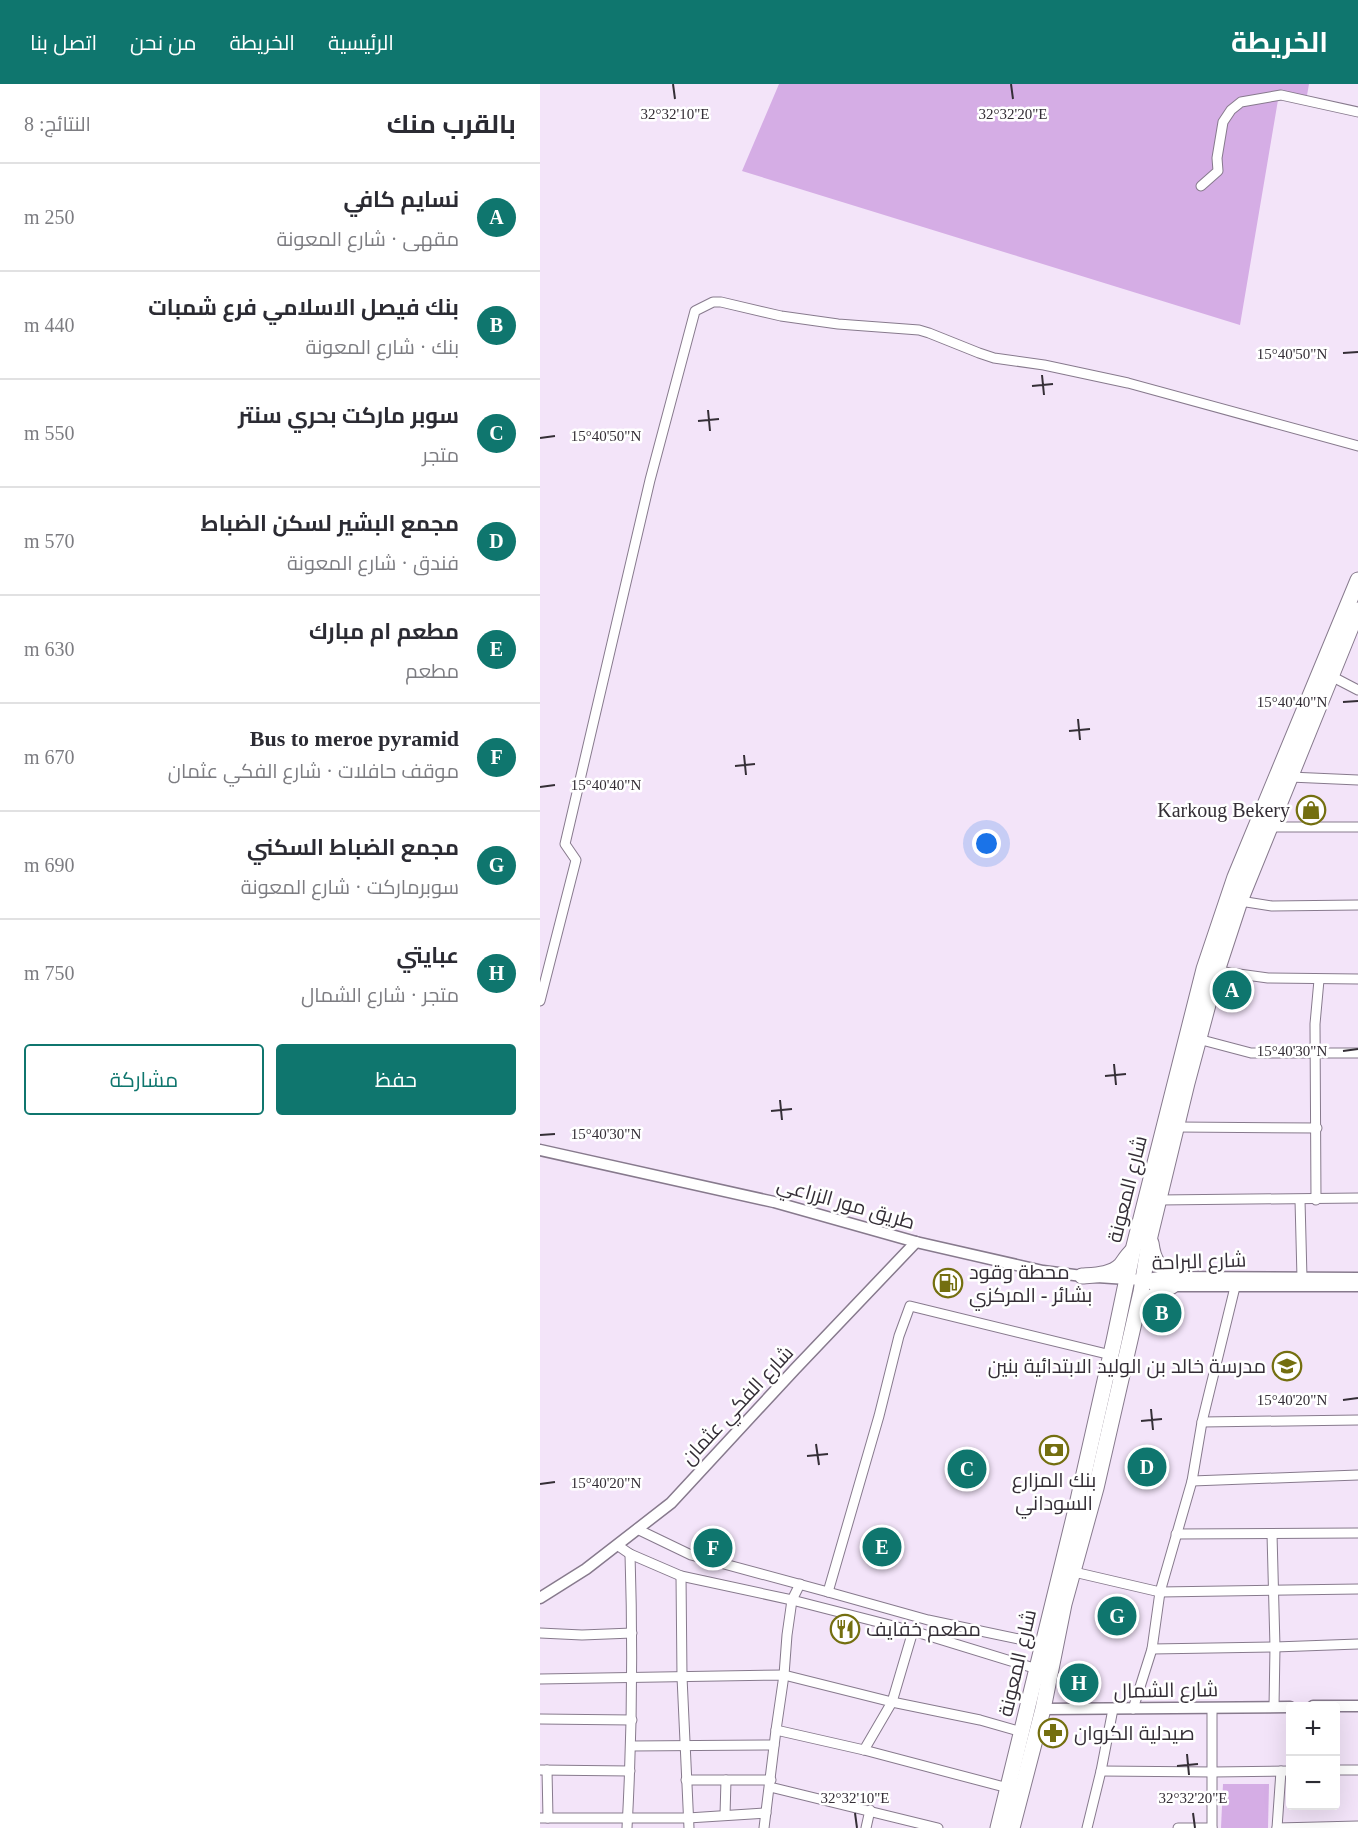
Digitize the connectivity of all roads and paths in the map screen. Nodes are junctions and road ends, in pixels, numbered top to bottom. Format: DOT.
graph roads {
  1 [pos="1358,112"];
  2 [pos="1201,186"];
  3 [pos="1358,446"];
  4 [pos="1358,580"];
  5 [pos="1358,610"];
  6 [pos="1331,676"];
  7 [pos="1358,690"];
  8 [pos="1290,777"];
  9 [pos="1358,780"];
  10 [pos="1270,827"];
  11 [pos="1358,827"];
  12 [pos="1240,901"];
  13 [pos="1358,905"];
  14 [pos="1217,971"];
  15 [pos="1358,979"];
  16 [pos="1319,980"];
  17 [pos="540,1001"];
  18 [pos="1198,1039"];
  19 [pos="1316,1053"];
  20 [pos="1358,1053"];
  21 [pos="1177,1127"];
  22 [pos="1317,1128"];
  23 [pos="540,1150"];
  24 [pos="1358,1198"];
  25 [pos="1159,1200"];
  26 [pos="1300,1200"];
  27 [pos="1316,1200"];
  28 [pos="1150,1236"];
  29 [pos="916,1242"];
  30 [pos="1133,1250"];
  31 [pos="1082,1276"];
  32 [pos="1302,1278"];
  33 [pos="1358,1278"];
  34 [pos="1126,1279"];
  35 [pos="1143,1280"];
  36 [pos="1177,1282"];
  37 [pos="1358,1286"];
  38 [pos="1235,1287"];
  39 [pos="1135,1316"];
  40 [pos="1111,1354"];
  41 [pos="1358,1420"];
  42 [pos="1202,1422"];
  43 [pos="1358,1475"];
  44 [pos="1192,1481"];
  45 [pos="637,1529"];
  46 [pos="1358,1533"];
  47 [pos="1176,1534"];
  48 [pos="1272,1534"];
  49 [pos="617,1545"];
  50 [pos="630,1554"];
  51 [pos="1074,1572"];
  52 [pos="681,1576"];
  53 [pos="800,1584"];
  54 [pos="1274,1589"];
  55 [pos="1358,1589"];
  56 [pos="828,1592"];
  57 [pos="1160,1592"];
  58 [pos="540,1598"];
  59 [pos="792,1600"];
  60 [pos="1059,1602"];
  61 [pos="913,1631"];
  62 [pos="540,1633"];
  63 [pos="632,1633"];
  64 [pos="1043,1644"];
  65 [pos="1358,1644"];
  66 [pos="1275,1647"];
  67 [pos="1152,1648"];
  68 [pos="1037,1669"];
  69 [pos="784,1675"];
  70 [pos="682,1677"];
  71 [pos="633,1678"];
  72 [pos="540,1679"];
  73 [pos="892,1702"];
  74 [pos="1340,1706"];
  75 [pos="1358,1706"];
  76 [pos="1274,1707"];
  77 [pos="1286,1707"];
  78 [pos="1212,1708"];
  79 [pos="1043,1709"];
  80 [pos="1113,1709"];
  81 [pos="1133,1709"];
  82 [pos="540,1719"];
  83 [pos="632,1720"];
  84 [pos="776,1730"];
  85 [pos="1023,1732"];
  86 [pos="774,1745"];
  87 [pos="631,1746"];
  88 [pos="685,1746"];
  89 [pos="864,1750"];
  90 [pos="543,1770"];
  91 [pos="630,1770"];
  92 [pos="1340,1770"];
  93 [pos="1358,1770"];
  94 [pos="1101,1771"];
  95 [pos="1286,1771"];
  96 [pos="1213,1772"];
  97 [pos="686,1780"];
  98 [pos="726,1780"];
  99 [pos="770,1784"];
  100 [pos="1008,1788"];
  101 [pos="870,1810"];
  102 [pos="766,1813"];
  103 [pos="725,1815"];
  104 [pos="627,1817"];
  105 [pos="544,1818"];
  106 [pos="688,1823"];
  107 [pos="1358,1826"];
  108 [pos="627,1828"];
  109 [pos="764,1828"];
  110 [pos="866,1828"];
  111 [pos="938,1828"];
  112 [pos="998,1828"];
  113 [pos="1012,1828"];
  114 [pos="1087,1828"];
  115 [pos="1178,1828"];
  116 [pos="1212,1828"];
  117 [pos="1277,1828"];
  1 -- 2 [label="street"];
  3 -- 17 [label="street"];
  4 -- 30 [label="highway, شارع المعونة"];
  5 -- 6 [label="highway, شارع المعونة"];
  6 -- 7 [label="street"];
  6 -- 8 [label="highway, شارع المعونة"];
  8 -- 9 [label="street"];
  8 -- 10 [label="highway, شارع المعونة"];
  10 -- 11 [label="street"];
  10 -- 12 [label="highway, شارع المعونة"];
  12 -- 13 [label="street"];
  12 -- 14 [label="highway, شارع المعونة"];
  14 -- 16 [label="street"];
  14 -- 18 [label="highway, شارع المعونة"];
  15 -- 16 [label="street"];
  16 -- 19 [label="street"];
  18 -- 19 [label="street"];
  18 -- 21 [label="highway, شارع المعونة"];
  19 -- 20 [label="street"];
  19 -- 22 [label="street"];
  21 -- 22 [label="street"];
  21 -- 25 [label="highway, شارع المعونة"];
  22 -- 27 [label="street"];
  23 -- 29 [label="street, طريق مور الزراعي"];
  24 -- 27 [label="street"];
  25 -- 26 [label="street"];
  25 -- 28 [label="highway, شارع المعونة"];
  26 -- 27 [label="street"];
  26 -- 32 [label="street"];
  28 -- 35 [label="highway, شارع المعونة"];
  28 -- 36 [label="highway"];
  29 -- 31 [label="street, طريق مور الزراعي"];
  29 -- 45 [label="street, شارع الفكي عثمان"];
  30 -- 31 [label="highway"];
  30 -- 34 [label="highway, شارع المعونة"];
  31 -- 34 [label="street, طريق مور الزراعي"];
  32 -- 33 [label="street, شارع البراحة"];
  32 -- 36 [label="street, شارع البراحة"];
  34 -- 35 [label="street, طريق مور الزراعي"];
  34 -- 40 [label="highway, شارع المعونة"];
  35 -- 36 [label="street, شارع البراحة"];
  35 -- 39 [label="highway, شارع المعونة"];
  36 -- 38 [label="street, شارع البراحة"];
  36 -- 39 [label="highway"];
  37 -- 38 [label="street, شارع البراحة"];
  38 -- 42 [label="street"];
  39 -- 51 [label="highway, شارع المعونة"];
  40 -- 56 [label="street"];
  40 -- 60 [label="highway, شارع المعونة"];
  41 -- 42 [label="street"];
  42 -- 44 [label="street"];
  43 -- 44 [label="street"];
  44 -- 47 [label="street"];
  45 -- 49 [label="street, شارع الفكي عثمان"];
  45 -- 53 [label="street"];
  46 -- 48 [label="street"];
  47 -- 48 [label="street"];
  47 -- 57 [label="street"];
  48 -- 54 [label="street"];
  49 -- 50 [label="street"];
  49 -- 58 [label="street, شارع الفكي عثمان"];
  50 -- 52 [label="street"];
  50 -- 63 [label="street"];
  51 -- 57 [label="street"];
  51 -- 60 [label="highway, شارع المعونة"];
  52 -- 59 [label="street"];
  52 -- 70 [label="street"];
  53 -- 56 [label="street"];
  53 -- 59 [label="street"];
  54 -- 55 [label="street"];
  54 -- 57 [label="street"];
  54 -- 66 [label="street"];
  56 -- 64 [label="street"];
  57 -- 67 [label="street"];
  59 -- 61 [label="street"];
  59 -- 69 [label="street"];
  60 -- 64 [label="highway, شارع المعونة"];
  60 -- 79 [label="highway, شارع المعونة"];
  61 -- 68 [label="street"];
  61 -- 73 [label="street"];
  62 -- 63 [label="street"];
  63 -- 71 [label="street"];
  64 -- 68 [label="highway, شارع المعونة"];
  65 -- 66 [label="street"];
  66 -- 67 [label="street"];
  66 -- 76 [label="street"];
  67 -- 81 [label="street"];
  68 -- 85 [label="highway, شارع المعونة"];
  69 -- 70 [label="street"];
  69 -- 73 [label="street"];
  69 -- 84 [label="street"];
  70 -- 71 [label="street"];
  70 -- 88 [label="street"];
  71 -- 72 [label="street"];
  71 -- 83 [label="street"];
  73 -- 85 [label="street"];
  73 -- 89 [label="street"];
  74 -- 75 [label="street"];
  76 -- 77 [label="street, شارع الشمال"];
  76 -- 78 [label="street, شارع الشمال"];
  78 -- 81 [label="street, شارع الشمال"];
  78 -- 96 [label="street"];
  79 -- 80 [label="street, شارع الشمال"];
  79 -- 113 [label="highway, شارع المعونة"];
  80 -- 81 [label="street, شارع الشمال"];
  80 -- 94 [label="street"];
  82 -- 83 [label="street"];
  83 -- 87 [label="street"];
  84 -- 86 [label="street"];
  84 -- 89 [label="street"];
  85 -- 100 [label="highway, شارع المعونة"];
  86 -- 88 [label="street"];
  86 -- 99 [label="street"];
  87 -- 88 [label="street"];
  87 -- 91 [label="street"];
  88 -- 97 [label="street"];
  89 -- 100 [label="street"];
  90 -- 91 [label="street"];
  90 -- 105 [label="street"];
  91 -- 104 [label="street"];
  92 -- 93 [label="street"];
  94 -- 96 [label="street"];
  94 -- 114 [label="street"];
  95 -- 96 [label="street"];
  95 -- 117 [label="street"];
  96 -- 116 [label="street"];
  97 -- 98 [label="street"];
  97 -- 106 [label="street"];
  98 -- 99 [label="street"];
  98 -- 103 [label="street"];
  99 -- 101 [label="street"];
  99 -- 102 [label="street"];
  100 -- 112 [label="highway, شارع المعونة"];
  101 -- 110 [label="street"];
  101 -- 111 [label="street"];
  102 -- 103 [label="street"];
  102 -- 109 [label="street"];
  103 -- 106 [label="street"];
  104 -- 105 [label="street"];
  104 -- 106 [label="street"];
  104 -- 108 [label="street"];
  107 -- 117 [label="street"];
  115 -- 116 [label="street"];
}
